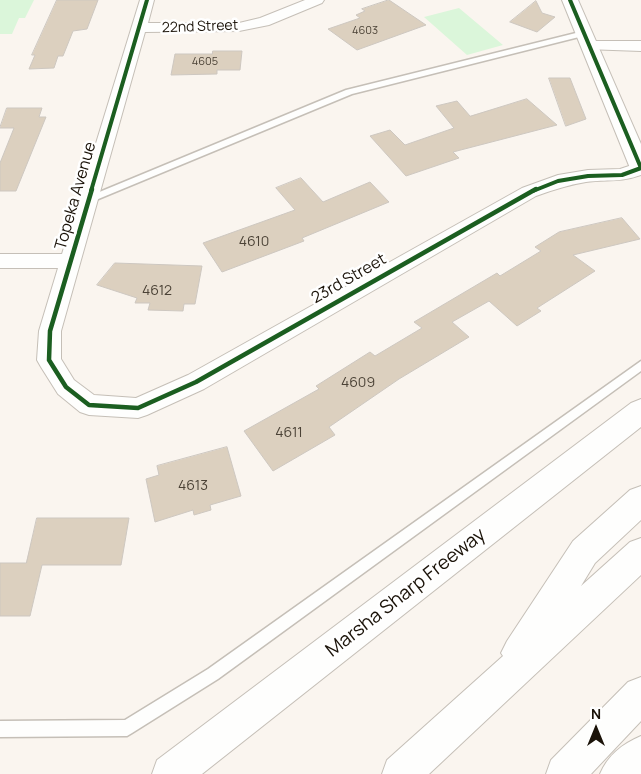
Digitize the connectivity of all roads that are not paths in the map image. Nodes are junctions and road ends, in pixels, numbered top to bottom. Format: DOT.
graph roads {
  1 [pos="147,0"];
  2 [pos="317,0"];
  3 [pos="570,0"];
  4 [pos="138,28"];
  5 [pos="587,40"];
  6 [pos="641,46"];
  7 [pos="641,168"];
  8 [pos="88,200"];
  9 [pos="0,261"];
  10 [pos="70,261"];
  11 [pos="641,365"];
  12 [pos="74,394"];
  13 [pos="641,411"];
  14 [pos="641,500"];
  15 [pos="641,553"];
  16 [pos="498,686"];
  17 [pos="641,695"];
  18 [pos="0,729"];
  19 [pos="641,755"];
  20 [pos="172,774"];
  21 [pos="401,774"];
  22 [pos="565,774"];
  23 [pos="619,774"];
  1 -- 4 [label="street, Topeka Avenue"];
  2 -- 4 [label="street, 22nd Street"];
  3 -- 5 [label="main road"];
  4 -- 8 [label="street, Topeka Avenue"];
  5 -- 6 [label="street"];
  5 -- 7 [label="main road"];
  5 -- 8 [label="lane"];
  7 -- 12 [label="street, 23rd Street"];
  8 -- 10 [label="street, Topeka Avenue"];
  9 -- 10 [label="street"];
  10 -- 12 [label="street, Topeka Avenue"];
  11 -- 18 [label="lane"];
  13 -- 20 [label="main road, Marsha Sharp Freeway"];
  14 -- 16 [label="main road"];
  15 -- 16 [label="main road"];
  16 -- 21 [label="main road"];
  17 -- 22 [label="main road"];
  19 -- 23 [label="main road"];
}
